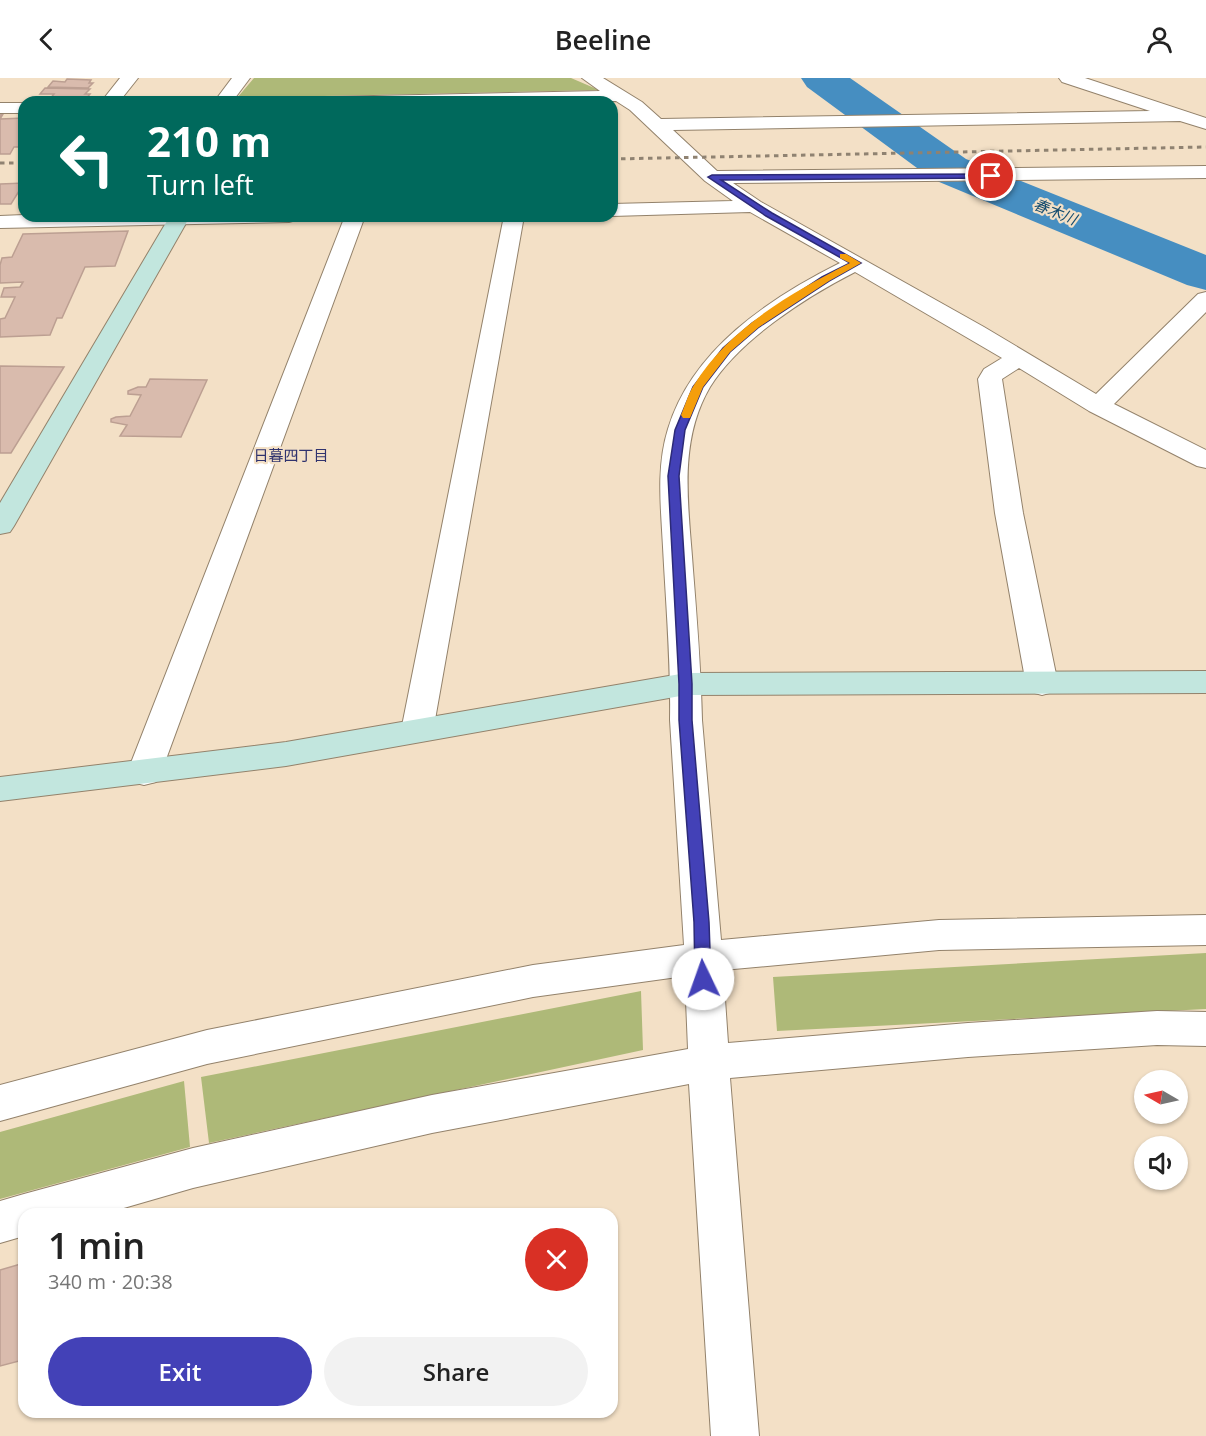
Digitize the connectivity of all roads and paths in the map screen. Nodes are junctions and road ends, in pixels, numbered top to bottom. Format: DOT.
graph roads {
  1 [pos="129,78"];
  2 [pos="241,78"];
  3 [pos="591,78"];
  4 [pos="1068,78"];
  5 [pos="115,96"];
  6 [pos="228,96"];
  7 [pos="618,96"];
  8 [pos="624,96"];
  9 [pos="0,108"];
  10 [pos="18,108"];
  11 [pos="1184,117"];
  12 [pos="1206,124"];
  13 [pos="655,125"];
  14 [pos="1206,172"];
  15 [pos="712,177"];
  16 [pos="754,206"];
  17 [pos="618,210"];
  18 [pos="0,222"];
  19 [pos="18,222"];
  20 [pos="177,222"];
  21 [pos="353,222"];
  22 [pos="513,222"];
  23 [pos="856,263"];
  24 [pos="1201,311"];
  25 [pos="1019,358"];
  26 [pos="1098,406"];
  27 [pos="1206,460"];
  28 [pos="0,526"];
  29 [pos="1206,682"];
  30 [pos="686,684"];
  31 [pos="1042,684"];
  32 [pos="417,731"];
  33 [pos="144,773"];
  34 [pos="0,789"];
  35 [pos="1206,930"];
  36 [pos="702,958"];
  37 [pos="1206,1029"];
  38 [pos="708,1064"];
  39 [pos="0,1102"];
  40 [pos="50,1208"];
  41 [pos="18,1217"];
  42 [pos="0,1222"];
  43 [pos="735,1436"];
  1 -- 5 [label="street"];
  2 -- 6 [label="street"];
  3 -- 8 [label="street"];
  4 -- 11 [label="street"];
  7 -- 8 [label="street"];
  8 -- 13 [label="street"];
  9 -- 10 [label="street"];
  11 -- 12 [label="street"];
  11 -- 13 [label="street"];
  13 -- 15 [label="street"];
  14 -- 15 [label="street"];
  15 -- 16 [label="street"];
  16 -- 17 [label="street"];
  16 -- 23 [label="street"];
  18 -- 19 [label="street"];
  20 -- 28 [label="street"];
  21 -- 33 [label="street"];
  22 -- 32 [label="street"];
  23 -- 25 [label="street"];
  23 -- 30 [label="street"];
  24 -- 26 [label="street"];
  25 -- 26 [label="street"];
  25 -- 31 [label="street"];
  26 -- 27 [label="street"];
  29 -- 31 [label="street"];
  30 -- 31 [label="street"];
  30 -- 32 [label="street"];
  30 -- 36 [label="street"];
  32 -- 33 [label="street"];
  33 -- 34 [label="street"];
  35 -- 36 [label="street"];
  36 -- 38 [label="street"];
  36 -- 39 [label="street"];
  37 -- 38 [label="street"];
  38 -- 40 [label="street"];
  38 -- 43 [label="street"];
  41 -- 42 [label="street"];
}
